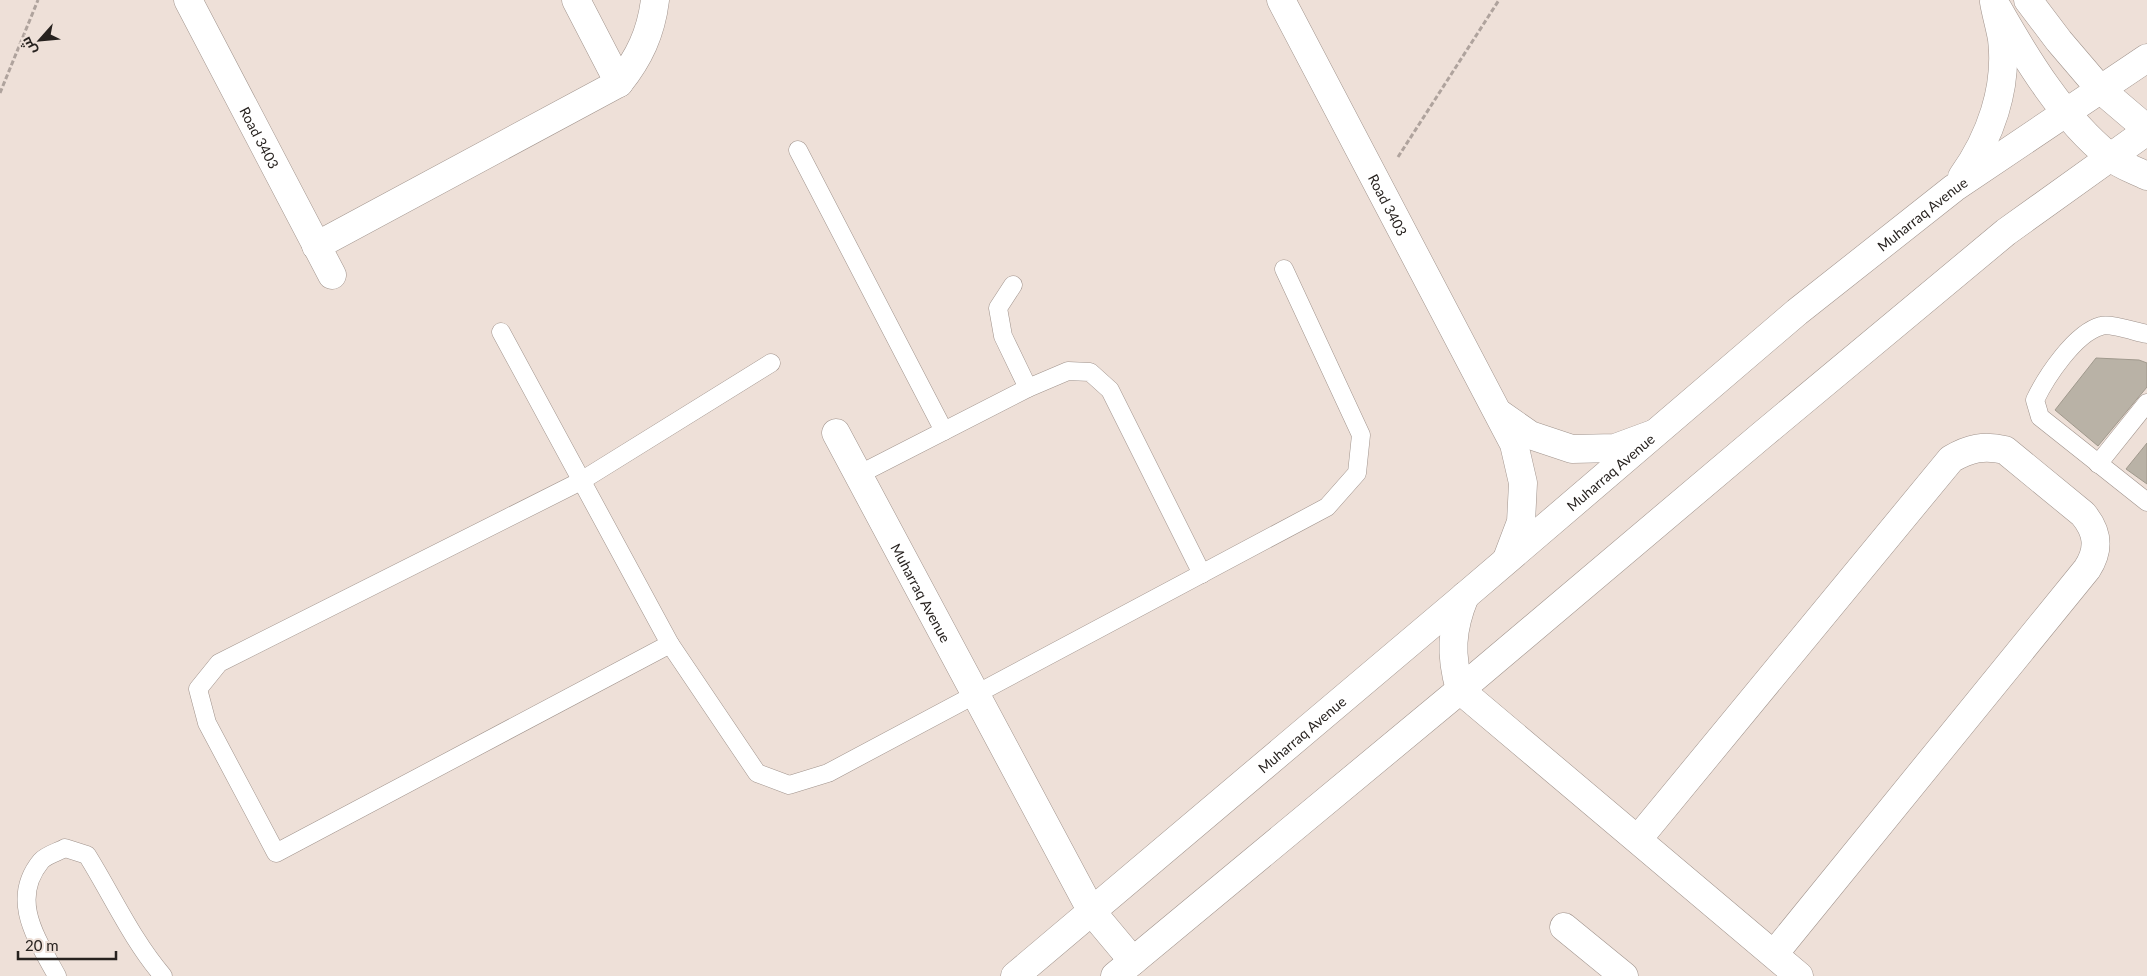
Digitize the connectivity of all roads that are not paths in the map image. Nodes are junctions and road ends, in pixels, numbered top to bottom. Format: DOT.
graph roads {
  1 [pos="188,0"];
  2 [pos="576,0"];
  3 [pos="654,0"];
  4 [pos="1281,0"];
  5 [pos="2028,0"];
  6 [pos="1993,1"];
  7 [pos="2147,58"];
  8 [pos="619,83"];
  9 [pos="2100,89"];
  10 [pos="2066,112"];
  11 [pos="2147,130"];
  12 [pos="798,150"];
  13 [pos="2110,157"];
  14 [pos="2147,176"];
  15 [pos="1954,188"];
  16 [pos="316,246"];
  17 [pos="1284,269"];
  18 [pos="332,275"];
  19 [pos="1013,284"];
  20 [pos="501,332"];
  21 [pos="2147,334"];
  22 [pos="771,363"];
  23 [pos="1028,388"];
  24 [pos="2147,403"];
  25 [pos="1495,410"];
  26 [pos="944,431"];
  27 [pos="836,433"];
  28 [pos="1656,434"];
  29 [pos="2098,464"];
  30 [pos="858,475"];
  31 [pos="581,481"];
  32 [pos="2147,502"];
  33 [pos="1507,558"];
  34 [pos="1202,574"];
  35 [pos="1466,596"];
  36 [pos="670,644"];
  37 [pos="1460,690"];
  38 [pos="975,694"];
  39 [pos="1638,839"];
  40 [pos="1092,912"];
  41 [pos="1564,927"];
  42 [pos="1774,954"];
  43 [pos="1124,968"];
  44 [pos="57,976"];
  45 [pos="163,976"];
  46 [pos="1015,976"];
  47 [pos="1624,976"];
  48 [pos="1799,976"];
  1 -- 16 [label="street, Road 3403"];
  2 -- 8 [label="street"];
  3 -- 8 [label="street"];
  4 -- 25 [label="street, Road 3403"];
  5 -- 9 [label="street"];
  6 -- 10 [label="street"];
  6 -- 15 [label="street"];
  7 -- 9 [label="street, Muharraq Avenue"];
  8 -- 16 [label="street"];
  9 -- 10 [label="street, Muharraq Avenue"];
  9 -- 11 [label="street"];
  10 -- 13 [label="street"];
  10 -- 15 [label="street, Muharraq Avenue"];
  11 -- 13 [label="street, Muharraq Avenue"];
  12 -- 26 [label="lane"];
  13 -- 14 [label="street"];
  13 -- 37 [label="street, Muharraq Avenue"];
  15 -- 28 [label="street, Muharraq Avenue"];
  16 -- 18 [label="street, Road 3403"];
  17 -- 34 [label="lane"];
  19 -- 23 [label="lane"];
  20 -- 31 [label="lane"];
  21 -- 29 [label="lane"];
  22 -- 31 [label="lane"];
  23 -- 26 [label="lane"];
  23 -- 34 [label="lane"];
  24 -- 29 [label="lane"];
  25 -- 28 [label="street"];
  25 -- 33 [label="street, Road 3403"];
  26 -- 30 [label="lane"];
  27 -- 30 [label="street, Muharraq Avenue"];
  28 -- 33 [label="street, Muharraq Avenue"];
  29 -- 32 [label="lane"];
  30 -- 38 [label="street, Muharraq Avenue"];
  31 -- 36 [label="lane"];
  31 -- 36 [label="lane"];
  33 -- 35 [label="street, Muharraq Avenue"];
  34 -- 38 [label="lane"];
  35 -- 37 [label="street"];
  35 -- 40 [label="street, Muharraq Avenue"];
  36 -- 38 [label="lane"];
  37 -- 39 [label="street"];
  37 -- 43 [label="street, Muharraq Avenue"];
  38 -- 40 [label="street, Muharraq Avenue"];
  39 -- 42 [label="street"];
  39 -- 42 [label="street"];
  40 -- 43 [label="street, Muharraq Avenue"];
  40 -- 46 [label="street, Muharraq Avenue"];
  41 -- 47 [label="street"];
  42 -- 48 [label="street"];
  44 -- 45 [label="lane"];
}
